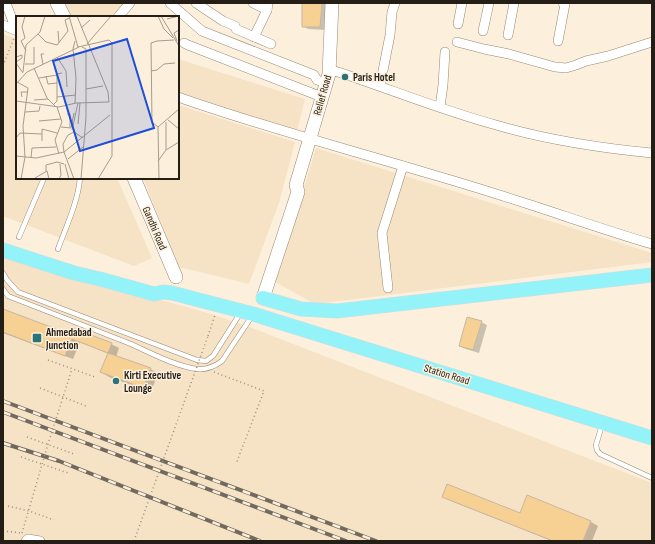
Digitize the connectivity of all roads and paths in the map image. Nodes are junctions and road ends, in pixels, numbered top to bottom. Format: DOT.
graph roads {
  1 [pos="6,3"];
  2 [pos="57,3"];
  3 [pos="130,3"];
  4 [pos="170,3"];
  5 [pos="196,3"];
  6 [pos="253,3"];
  7 [pos="332,3"];
  8 [pos="395,3"];
  9 [pos="462,3"];
  10 [pos="489,3"];
  11 [pos="514,3"];
  12 [pos="563,3"];
  13 [pos="268,6"];
  14 [pos="64,16"];
  15 [pos="119,16"];
  16 [pos="458,24"];
  17 [pos="3,25"];
  18 [pos="16,28"];
  19 [pos="16,30"];
  20 [pos="483,31"];
  21 [pos="16,33"];
  22 [pos="508,35"];
  23 [pos="254,37"];
  24 [pos="558,41"];
  25 [pos="456,42"];
  26 [pos="652,42"];
  27 [pos="184,43"];
  28 [pos="271,44"];
  29 [pos="445,52"];
  30 [pos="3,66"];
  31 [pos="329,68"];
  32 [pos="326,83"];
  33 [pos="380,86"];
  34 [pos="179,97"];
  35 [pos="322,97"];
  36 [pos="440,107"];
  37 [pos="309,139"];
  38 [pos="652,153"];
  39 [pos="403,166"];
  40 [pos="44,179"];
  41 [pos="80,179"];
  42 [pos="134,179"];
  43 [pos="19,237"];
  44 [pos="652,244"];
  45 [pos="3,250"];
  46 [pos="58,250"];
  47 [pos="3,273"];
  48 [pos="652,275"];
  49 [pos="176,277"];
  50 [pos="388,288"];
  51 [pos="3,289"];
  52 [pos="260,297"];
  53 [pos="324,310"];
  54 [pos="248,312"];
  55 [pos="215,315"];
  56 [pos="318,334"];
  57 [pos="48,360"];
  58 [pos="72,369"];
  59 [pos="207,369"];
  60 [pos="95,378"];
  61 [pos="40,388"];
  62 [pos="63,397"];
  63 [pos="86,406"];
  64 [pos="602,423"];
  65 [pos="27,437"];
  66 [pos="652,438"];
  67 [pos="48,444"];
  68 [pos="74,454"];
  69 [pos="21,457"];
  70 [pos="43,464"];
  71 [pos="236,464"];
  72 [pos="68,473"];
  73 [pos="652,478"];
  74 [pos="8,506"];
  75 [pos="29,511"];
  76 [pos="54,520"];
  77 [pos="3,531"];
  78 [pos="24,537"];
  79 [pos="40,541"];
  80 [pos="134,541"];
  1 -- 18 [label="street"];
  2 -- 14 [label="main road"];
  3 -- 15 [label="street"];
  4 -- 32 [label="street"];
  5 -- 23 [label="street"];
  6 -- 13 [label="street"];
  7 -- 31 [label="main road, Relief Road"];
  8 -- 33 [label="street"];
  9 -- 16 [label="street"];
  10 -- 20 [label="street"];
  11 -- 22 [label="street"];
  12 -- 24 [label="street"];
  13 -- 23 [label="street"];
  17 -- 19 [label="street"];
  21 -- 30 [label="path"];
  23 -- 28 [label="street"];
  25 -- 26 [label="street"];
  27 -- 35 [label="street"];
  29 -- 36 [label="street"];
  31 -- 32 [label="main road, Relief Road"];
  31 -- 33 [label="street"];
  32 -- 35 [label="main road, Relief Road"];
  33 -- 36 [label="street"];
  34 -- 37 [label="street"];
  35 -- 37 [label="main road, Relief Road"];
  36 -- 38 [label="street"];
  37 -- 39 [label="street"];
  37 -- 52 [label="main road, Relief Road"];
  39 -- 44 [label="street"];
  39 -- 50 [label="street"];
  40 -- 43 [label="lane"];
  41 -- 46 [label="lane"];
  42 -- 49 [label="main road, Gandhi Road"];
  45 -- 54 [label="main road, Station Road"];
  47 -- 54 [label="lane"];
  48 -- 53 [label="main road"];
  51 -- 59 [label="lane"];
  52 -- 53 [label="main road"];
  53 -- 56 [label="main road"];
  54 -- 56 [label="main road, Station Road"];
  54 -- 59 [label="lane"];
  55 -- 80 [label="path, bridge"];
  56 -- 64 [label="main road, Station Road"];
  57 -- 58 [label="path"];
  58 -- 60 [label="path"];
  58 -- 62 [label="path, bridge"];
  59 -- 71 [label="path"];
  61 -- 62 [label="path"];
  62 -- 63 [label="path"];
  62 -- 67 [label="path, bridge"];
  64 -- 66 [label="main road, Station Road"];
  64 -- 73 [label="lane"];
  65 -- 67 [label="path"];
  67 -- 68 [label="path"];
  67 -- 70 [label="path, bridge"];
  69 -- 70 [label="path"];
  70 -- 72 [label="path"];
  70 -- 75 [label="path, bridge"];
  74 -- 75 [label="path"];
  75 -- 76 [label="path"];
  75 -- 78 [label="path, bridge"];
  77 -- 78 [label="path"];
  78 -- 79 [label="street"];
}
